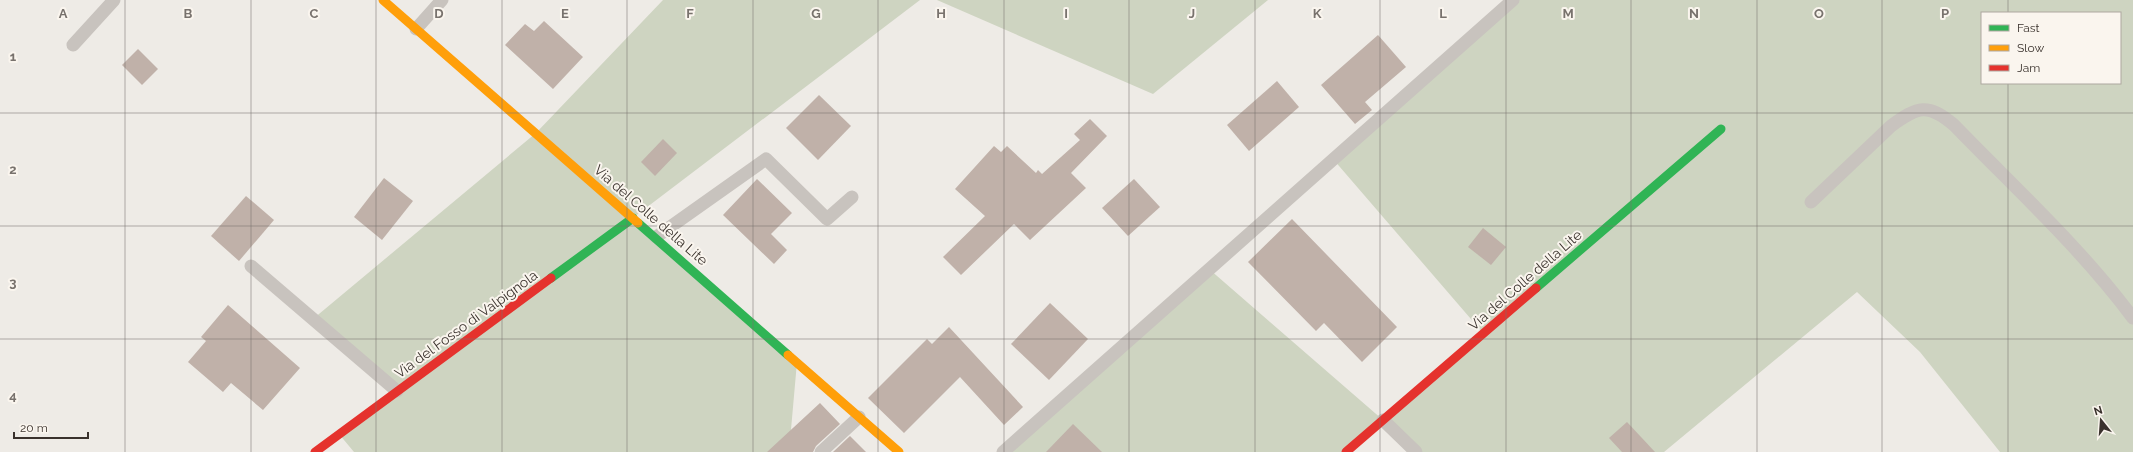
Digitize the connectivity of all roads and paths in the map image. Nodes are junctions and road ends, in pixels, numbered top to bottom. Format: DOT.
graph roads {
  1 [pos="114,0"];
  2 [pos="383,0"];
  3 [pos="442,0"];
  4 [pos="1513,0"];
  5 [pos="416,29"];
  6 [pos="73,45"];
  7 [pos="1721,129"];
  8 [pos="852,197"];
  9 [pos="1811,202"];
  10 [pos="634,218"];
  11 [pos="656,237"];
  12 [pos="251,266"];
  13 [pos="2133,318"];
  14 [pos="397,392"];
  15 [pos="859,417"];
  16 [pos="1383,420"];
  17 [pos="315,452"];
  18 [pos="822,452"];
  19 [pos="899,452"];
  20 [pos="1003,452"];
  21 [pos="1346,452"];
  22 [pos="1416,452"];
  1 -- 6 [label="lane"];
  2 -- 5 [label="street, Via del Colle della Lite"];
  3 -- 5 [label="lane"];
  4 -- 20 [label="lane"];
  5 -- 10 [label="street, Via del Colle della Lite"];
  7 -- 16 [label="street, Via del Colle della Lite"];
  8 -- 11 [label="lane"];
  9 -- 13 [label="lane"];
  10 -- 11 [label="street, Via del Colle della Lite"];
  10 -- 14 [label="street, Via del Fosso di Valpignola"];
  11 -- 15 [label="street, Via del Colle della Lite"];
  12 -- 14 [label="lane"];
  14 -- 17 [label="street, Via del Fosso di Valpignola"];
  15 -- 18 [label="lane"];
  15 -- 19 [label="street, Via del Colle della Lite"];
  16 -- 21 [label="street, Via del Colle della Lite"];
  16 -- 22 [label="lane"];
}
